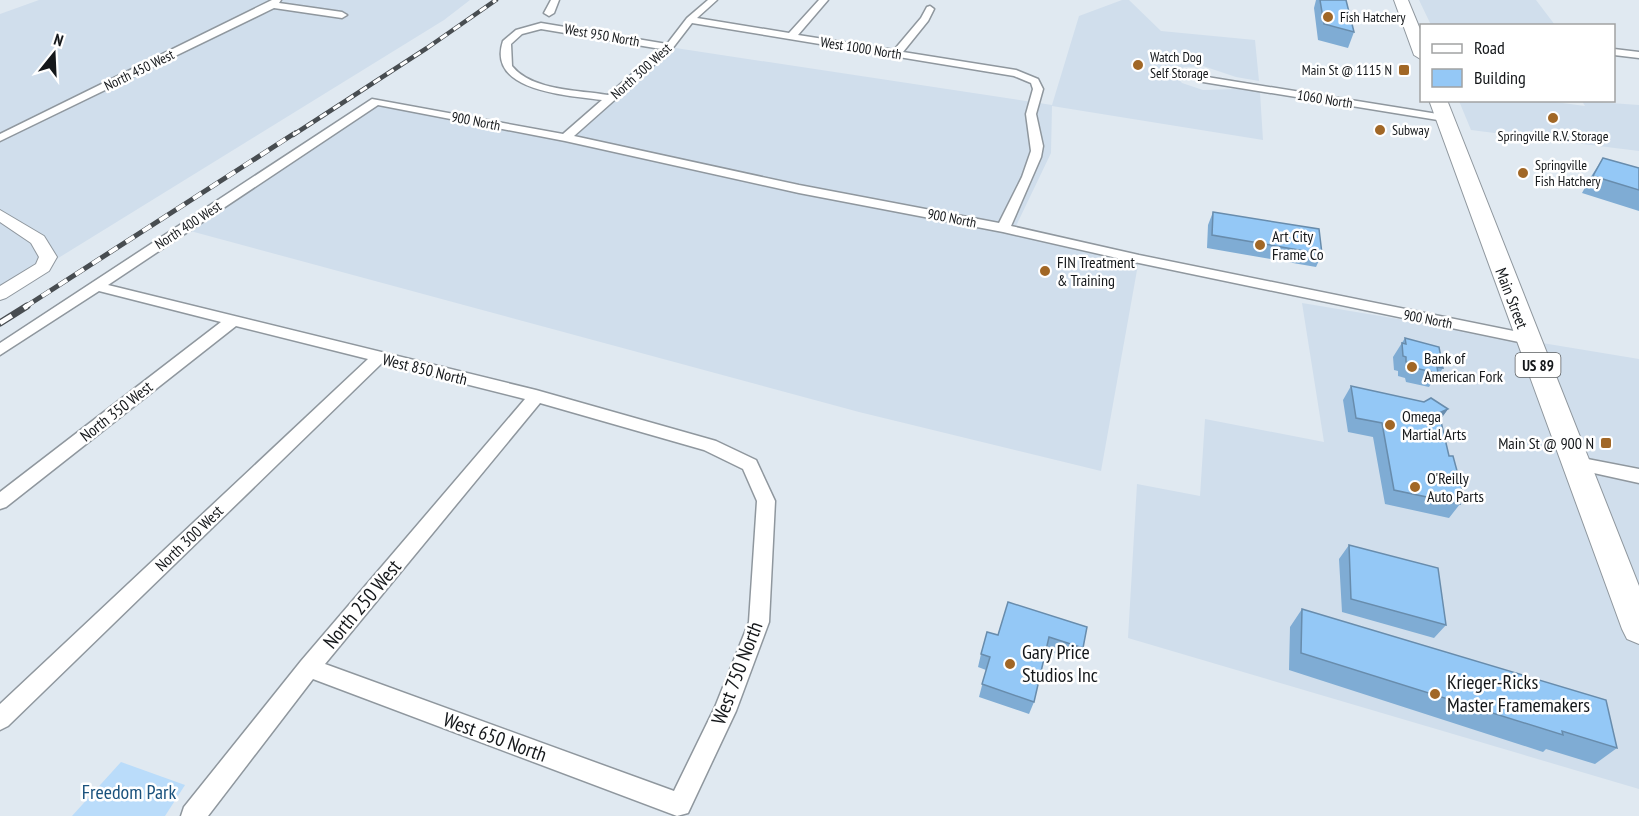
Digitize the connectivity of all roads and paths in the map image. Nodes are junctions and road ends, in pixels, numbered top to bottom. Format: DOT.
graph roads {
  1 [pos="555,0"];
  2 [pos="824,0"];
  3 [pos="1401,0"];
  4 [pos="275,2"];
  5 [pos="708,2"];
  6 [pos="930,9"];
  7 [pos="549,13"];
  8 [pos="342,15"];
  9 [pos="690,20"];
  10 [pos="1417,29"];
  11 [pos="792,36"];
  12 [pos="1420,45"];
  13 [pos="669,47"];
  14 [pos="1615,52"];
  15 [pos="897,53"];
  16 [pos="1639,55"];
  17 [pos="1207,80"];
  18 [pos="610,98"];
  19 [pos="376,101"];
  20 [pos="1441,109"];
  21 [pos="0,138"];
  22 [pos="565,138"];
  23 [pos="0,215"];
  24 [pos="1003,228"];
  25 [pos="96,286"];
  26 [pos="0,294"];
  27 [pos="232,321"];
  28 [pos="1528,339"];
  29 [pos="0,350"];
  30 [pos="378,358"];
  31 [pos="536,396"];
  32 [pos="1577,463"];
  33 [pos="750,465"];
  34 [pos="1639,476"];
  35 [pos="0,502"];
  36 [pos="1639,629"];
  37 [pos="309,668"];
  38 [pos="0,718"];
  39 [pos="680,805"];
  40 [pos="193,816"];
  1 -- 7 [label="street"];
  2 -- 11 [label="street"];
  3 -- 10 [label="main road"];
  4 -- 8 [label="street"];
  4 -- 21 [label="street, North 450 West"];
  5 -- 9 [label="street, North 300 West"];
  6 -- 15 [label="street"];
  9 -- 11 [label="street, West 1000 North"];
  9 -- 13 [label="street, North 300 West"];
  10 -- 12 [label="main road"];
  11 -- 15 [label="street, West 1000 North"];
  13 -- 18 [label="street, North 300 West"];
  13 -- 18 [label="street, West 950 North"];
  14 -- 16 [label="street"];
  15 -- 24 [label="street, West 1000 North"];
  17 -- 20 [label="street, 1060 North"];
  18 -- 22 [label="street, North 300 West"];
  19 -- 22 [label="street, 900 North"];
  19 -- 25 [label="street, North 400 West"];
  20 -- 28 [label="main road, Main Street / US 89"];
  22 -- 24 [label="street, 900 North"];
  23 -- 26 [label="street"];
  24 -- 28 [label="street, 900 North"];
  25 -- 27 [label="street, West 850 North"];
  25 -- 29 [label="street, North 400 West"];
  27 -- 30 [label="street, West 850 North"];
  27 -- 35 [label="street, North 350 West"];
  28 -- 32 [label="main road, Main Street / US 89"];
  30 -- 31 [label="street, West 850 North"];
  30 -- 38 [label="street, North 300 West"];
  31 -- 33 [label="street, West 850 North"];
  31 -- 37 [label="street, North 250 West"];
  32 -- 34 [label="street"];
  32 -- 36 [label="main road, Main Street / US 89"];
  33 -- 39 [label="street, West 750 North"];
  37 -- 39 [label="street, West 650 North"];
  37 -- 40 [label="street, North 250 West"];
}
